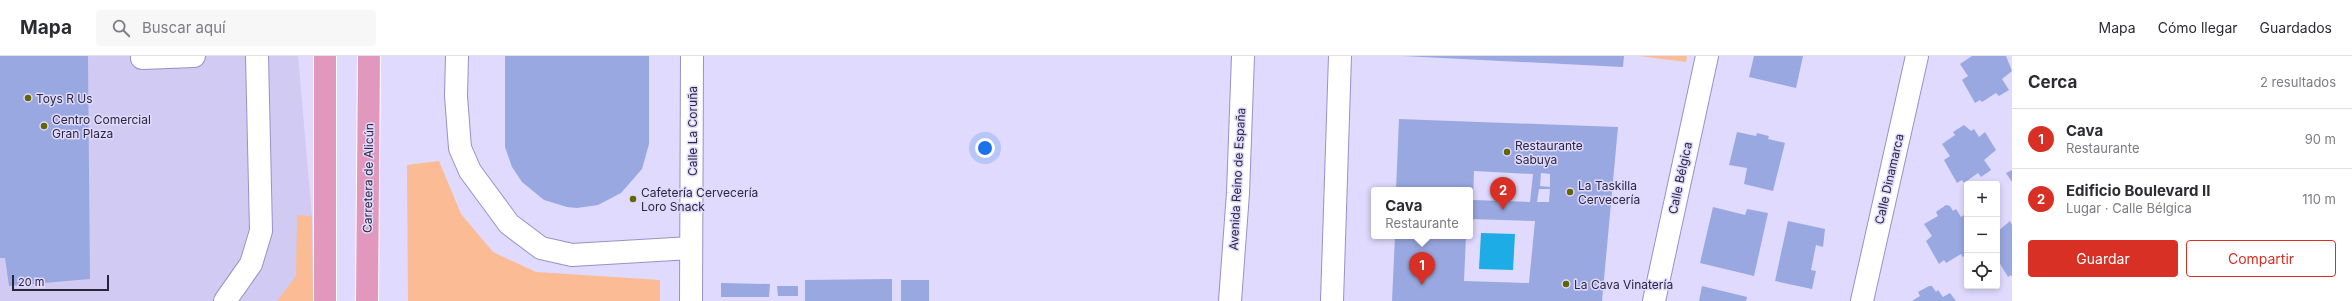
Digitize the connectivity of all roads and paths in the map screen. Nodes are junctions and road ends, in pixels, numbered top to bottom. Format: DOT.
graph roads {
  1 [pos="194,56"];
  2 [pos="257,56"];
  3 [pos="325,56"];
  4 [pos="369,56"];
  5 [pos="457,56"];
  6 [pos="692,56"];
  7 [pos="1243,56"];
  8 [pos="1340,56"];
  9 [pos="1707,56"];
  10 [pos="1917,56"];
  11 [pos="142,58"];
  12 [pos="691,248"];
  13 [pos="225,301"];
  14 [pos="325,301"];
  15 [pos="367,301"];
  16 [pos="691,301"];
  17 [pos="1230,301"];
  18 [pos="1332,301"];
  19 [pos="1654,301"];
  20 [pos="1862,301"];
  1 -- 11 [label="street"];
  2 -- 13 [label="street"];
  3 -- 14 [label="main road"];
  4 -- 15 [label="main road, Carretera de Alicún"];
  5 -- 12 [label="street"];
  6 -- 12 [label="street, Calle La Coruña"];
  7 -- 17 [label="street, Avenida Reino de España"];
  8 -- 18 [label="street"];
  9 -- 19 [label="street, Calle Bélgica"];
  10 -- 20 [label="street, Calle Dinamarca"];
  12 -- 16 [label="street, Calle La Coruña"];
}
